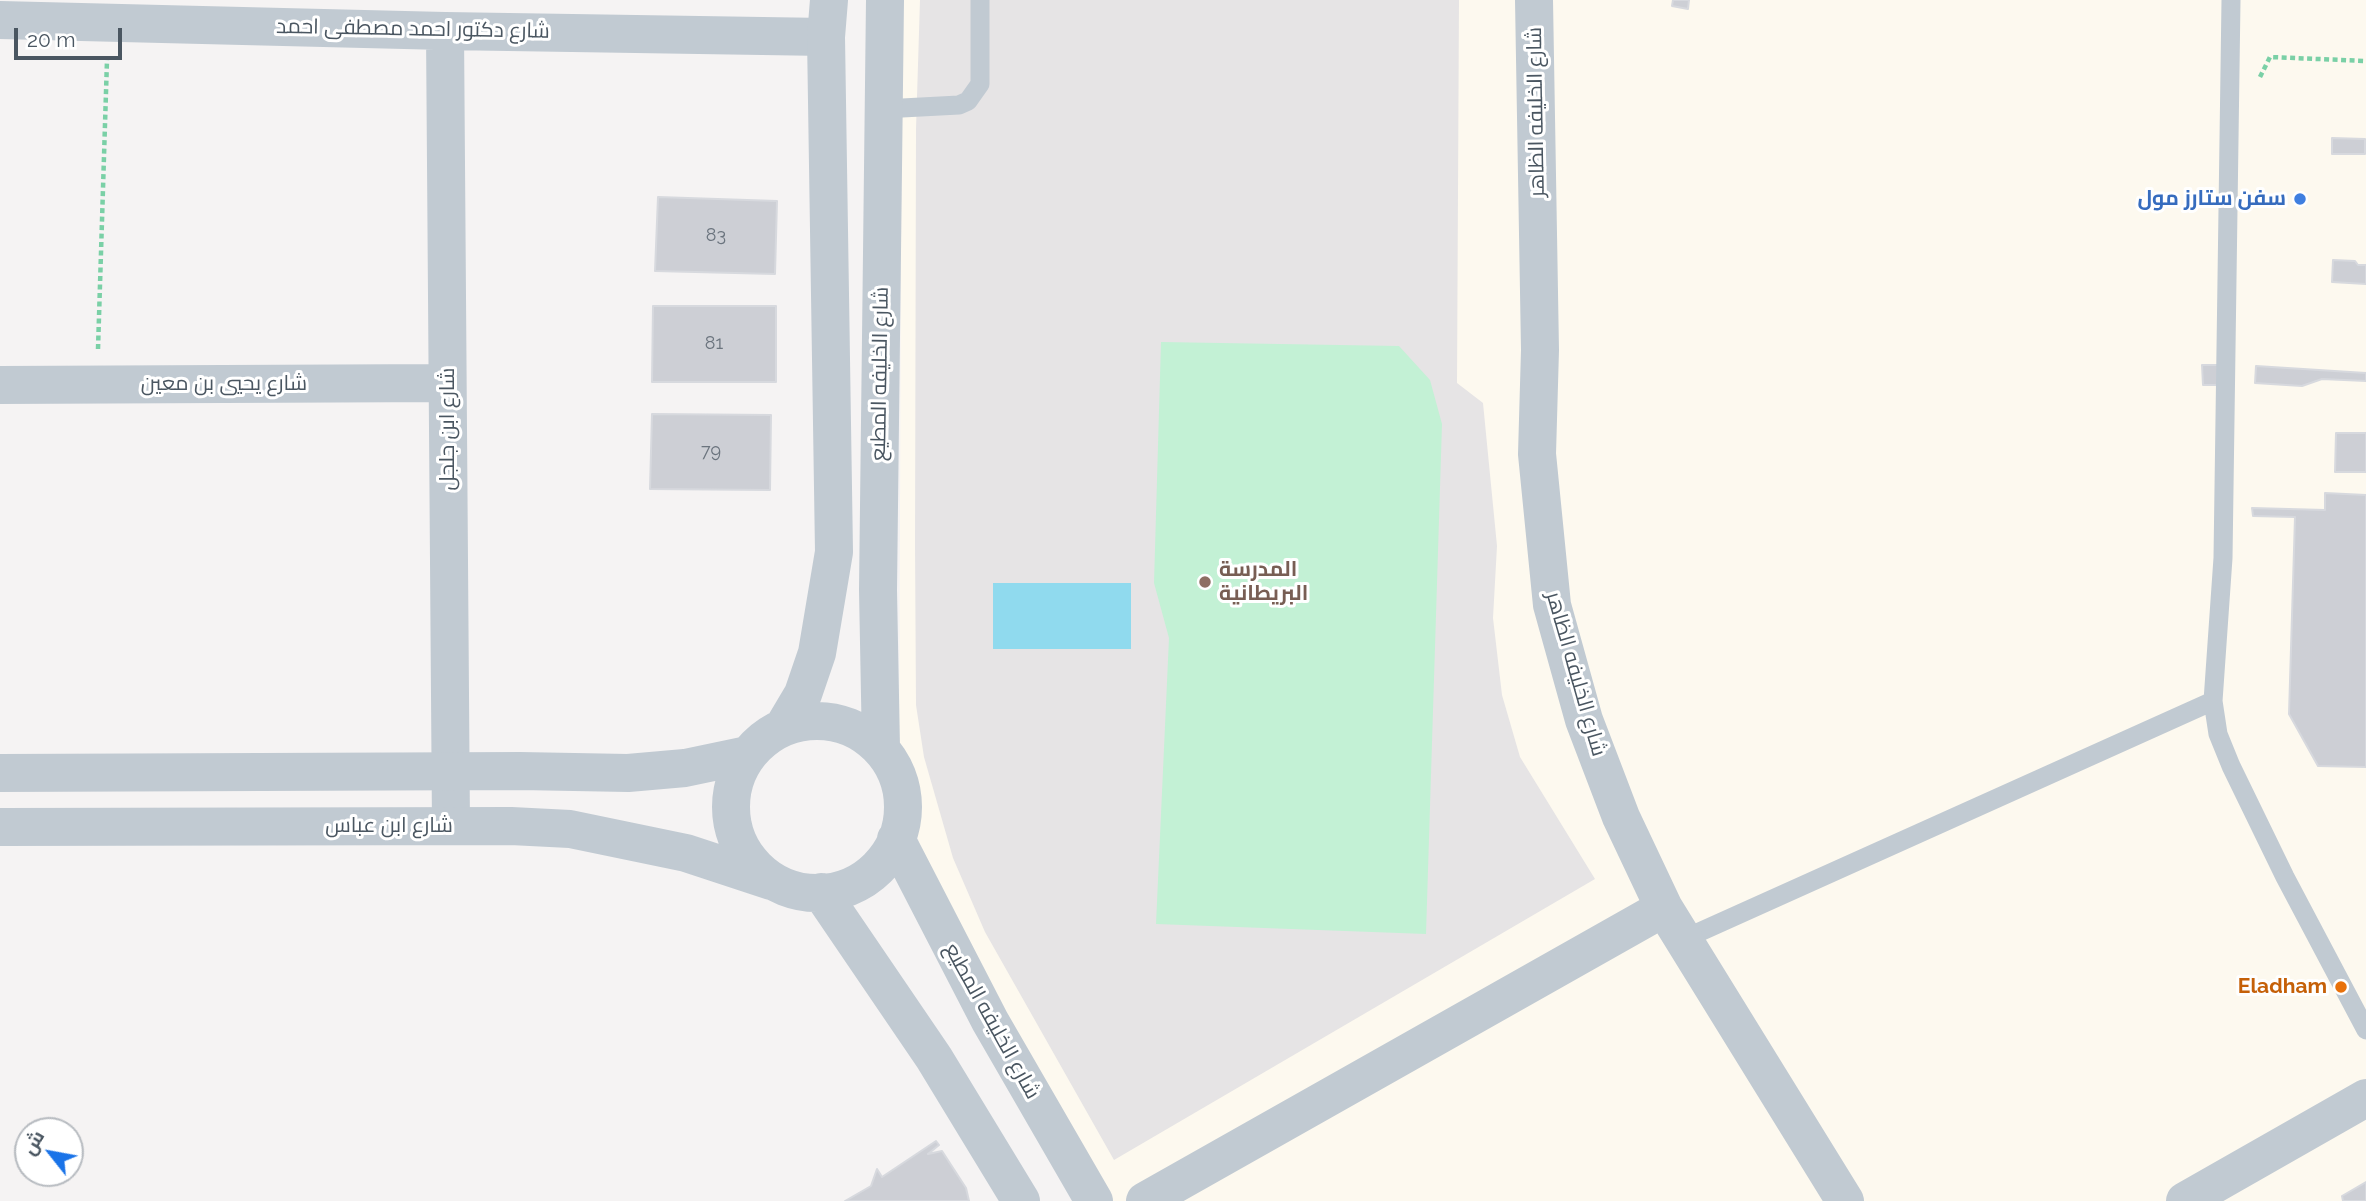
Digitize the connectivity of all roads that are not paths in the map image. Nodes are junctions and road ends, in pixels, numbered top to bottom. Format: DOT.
graph roads {
  1 [pos="885,0"];
  2 [pos="980,0"];
  3 [pos="1534,0"];
  4 [pos="2231,0"];
  5 [pos="828,18"];
  6 [pos="0,20"];
  7 [pos="445,31"];
  8 [pos="883,108"];
  9 [pos="447,383"];
  10 [pos="0,385"];
  11 [pos="2213,701"];
  12 [pos="784,726"];
  13 [pos="881,748"];
  14 [pos="747,755"];
  15 [pos="450,772"];
  16 [pos="0,773"];
  17 [pos="451,826"];
  18 [pos="0,827"];
  19 [pos="896,839"];
  20 [pos="771,881"];
  21 [pos="821,892"];
  22 [pos="1674,923"];
  23 [pos="2366,1030"];
  24 [pos="2366,1098"];
  25 [pos="1021,1201"];
  26 [pos="1094,1201"];
  27 [pos="1145,1201"];
  28 [pos="1845,1201"];
  29 [pos="2185,1201"];
  1 -- 8 [label="street, شارع الخليفه المطيع"];
  2 -- 8 [label="lane"];
  3 -- 22 [label="street, شارع الخليفه الظاهر"];
  4 -- 11 [label="lane"];
  5 -- 7 [label="street, شارع دكتور احمد مصطفى احمد"];
  5 -- 12 [label="street"];
  6 -- 7 [label="street, شارع دكتور احمد مصطفى احمد"];
  7 -- 9 [label="street, شارع ابن جلجل"];
  8 -- 13 [label="street, شارع الخليفه المطيع"];
  9 -- 10 [label="street, شارع يحيي بن معين"];
  9 -- 15 [label="street, شارع ابن جلجل"];
  11 -- 22 [label="lane"];
  11 -- 23 [label="lane"];
  12 -- 13 [label="street"];
  12 -- 14 [label="street"];
  13 -- 19 [label="street"];
  14 -- 15 [label="street"];
  14 -- 20 [label="street"];
  15 -- 16 [label="street"];
  15 -- 17 [label="street, شارع ابن جلجل"];
  17 -- 18 [label="street, شارع ابن عباس"];
  17 -- 20 [label="street, شارع ابن عباس"];
  19 -- 21 [label="street"];
  19 -- 26 [label="street, شارع الخليفه المطيع"];
  20 -- 21 [label="street"];
  21 -- 25 [label="street"];
  22 -- 27 [label="street"];
  22 -- 28 [label="street, شارع الخليفه الظاهر"];
  24 -- 29 [label="street"];
}
